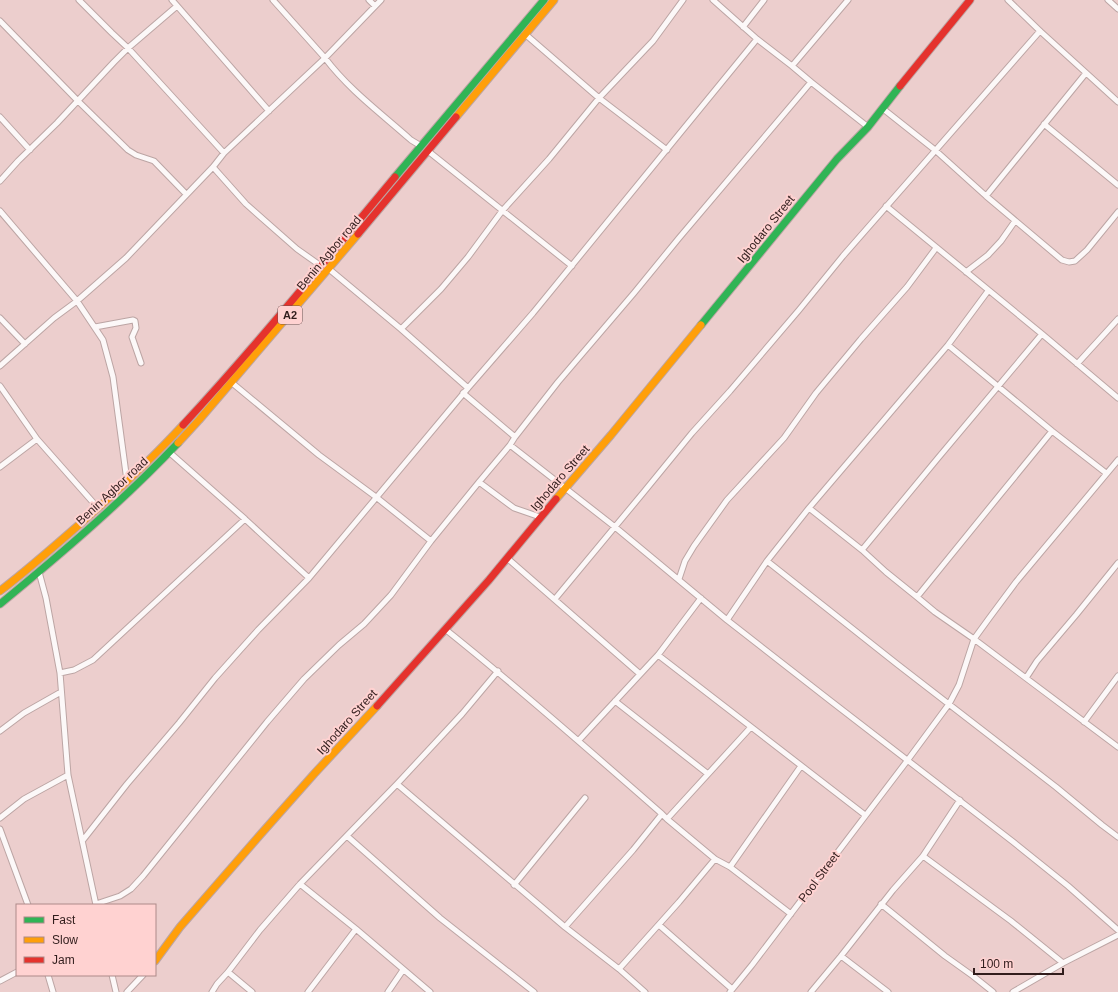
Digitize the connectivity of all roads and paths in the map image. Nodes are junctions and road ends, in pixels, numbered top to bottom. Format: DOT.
graph roads {
  1 [pos="79,0"];
  2 [pos="172,0"];
  3 [pos="273,0"];
  4 [pos="369,0"];
  5 [pos="381,0"];
  6 [pos="544,0"];
  7 [pos="554,0"];
  8 [pos="683,0"];
  9 [pos="713,0"];
  10 [pos="764,0"];
  11 [pos="848,0"];
  12 [pos="970,0"];
  13 [pos="1008,0"];
  14 [pos="1108,0"];
  15 [pos="177,6"];
  16 [pos="374,6"];
  17 [pos="1118,9"];
  18 [pos="0,21"];
  19 [pos="743,27"];
  20 [pos="1040,31"];
  21 [pos="525,34"];
  22 [pos="757,39"];
  23 [pos="128,48"];
  24 [pos="325,58"];
  25 [pos="792,66"];
  26 [pos="1086,73"];
  27 [pos="811,82"];
  28 [pos="599,98"];
  29 [pos="78,102"];
  30 [pos="1118,102"];
  31 [pos="882,108"];
  32 [pos="269,111"];
  33 [pos="0,118"];
  34 [pos="1044,124"];
  35 [pos="868,127"];
  36 [pos="421,146"];
  37 [pos="30,150"];
  38 [pos="666,150"];
  39 [pos="935,150"];
  40 [pos="428,151"];
  41 [pos="224,153"];
  42 [pos="213,167"];
  43 [pos="0,181"];
  44 [pos="1118,185"];
  45 [pos="186,194"];
  46 [pos="986,196"];
  47 [pos="886,206"];
  48 [pos="0,211"];
  49 [pos="502,211"];
  50 [pos="1118,212"];
  51 [pos="1015,221"];
  52 [pos="936,248"];
  53 [pos="321,266"];
  54 [pos="572,266"];
  55 [pos="329,269"];
  56 [pos="966,272"];
  57 [pos="988,291"];
  58 [pos="77,301"];
  59 [pos="0,318"];
  60 [pos="1118,319"];
  61 [pos="95,328"];
  62 [pos="401,329"];
  63 [pos="1042,334"];
  64 [pos="25,344"];
  65 [pos="948,345"];
  66 [pos="141,363"];
  67 [pos="1077,364"];
  68 [pos="0,366"];
  69 [pos="231,382"];
  70 [pos="0,386"];
  71 [pos="998,386"];
  72 [pos="468,388"];
  73 [pos="464,394"];
  74 [pos="1118,398"];
  75 [pos="1052,431"];
  76 [pos="515,437"];
  77 [pos="37,439"];
  78 [pos="510,445"];
  79 [pos="169,452"];
  80 [pos="1118,460"];
  81 [pos="0,467"];
  82 [pos="1106,473"];
  83 [pos="127,481"];
  84 [pos="479,482"];
  85 [pos="566,488"];
  86 [pos="376,497"];
  87 [pos="98,508"];
  88 [pos="809,508"];
  89 [pos="540,517"];
  90 [pos="245,519"];
  91 [pos="615,527"];
  92 [pos="432,542"];
  93 [pos="862,550"];
  94 [pos="507,558"];
  95 [pos="766,560"];
  96 [pos="1118,563"];
  97 [pos="40,572"];
  98 [pos="310,578"];
  99 [pos="679,579"];
  100 [pos="0,591"];
  101 [pos="917,597"];
  102 [pos="701,598"];
  103 [pos="555,599"];
  104 [pos="0,604"];
  105 [pos="727,620"];
  106 [pos="445,629"];
  107 [pos="974,639"];
  108 [pos="658,655"];
  109 [pos="498,671"];
  110 [pos="60,673"];
  111 [pos="640,674"];
  112 [pos="1118,676"];
  113 [pos="1026,678"];
  114 [pos="61,692"];
  115 [pos="615,701"];
  116 [pos="949,704"];
  117 [pos="1084,722"];
  118 [pos="751,727"];
  119 [pos="0,731"];
  120 [pos="578,740"];
  121 [pos="1118,747"];
  122 [pos="907,761"];
  123 [pos="801,766"];
  124 [pos="708,774"];
  125 [pos="68,775"];
  126 [pos="397,784"];
  127 [pos="585,798"];
  128 [pos="960,800"];
  129 [pos="662,814"];
  130 [pos="865,816"];
  131 [pos="0,818"];
  132 [pos="667,819"];
  133 [pos="0,829"];
  134 [pos="347,836"];
  135 [pos="1118,837"];
  136 [pos="83,840"];
  137 [pos="923,856"];
  138 [pos="715,859"];
  139 [pos="730,867"];
  140 [pos="300,884"];
  141 [pos="514,885"];
  142 [pos="28,904"];
  143 [pos="96,904"];
  144 [pos="99,904"];
  145 [pos="881,904"];
  146 [pos="791,914"];
  147 [pos="659,925"];
  148 [pos="565,927"];
  149 [pos="356,929"];
  150 [pos="1118,930"];
  151 [pos="1118,934"];
  152 [pos="841,956"];
  153 [pos="156,960"];
  154 [pos="1062,963"];
  155 [pos="620,969"];
  156 [pos="403,970"];
  157 [pos="228,972"];
  158 [pos="16,973"];
  159 [pos="48,976"];
  160 [pos="112,976"];
  161 [pos="142,976"];
  162 [pos="0,981"];
  163 [pos="731,991"];
  164 [pos="53,992"];
  165 [pos="116,992"];
  166 [pos="127,992"];
  167 [pos="212,992"];
  168 [pos="252,992"];
  169 [pos="308,992"];
  170 [pos="388,992"];
  171 [pos="430,992"];
  172 [pos="534,992"];
  173 [pos="645,992"];
  174 [pos="810,992"];
  175 [pos="888,992"];
  176 [pos="993,992"];
  177 [pos="1013,992"];
  1 -- 23 [label="street"];
  2 -- 15 [label="street"];
  3 -- 24 [label="street"];
  4 -- 16 [label="street"];
  5 -- 16 [label="street"];
  6 -- 36 [label="main road, Benin Agbor road / A2"];
  7 -- 21 [label="main road, Benin Agbor road / A2"];
  8 -- 28 [label="street"];
  9 -- 19 [label="street"];
  10 -- 19 [label="street"];
  11 -- 25 [label="street"];
  12 -- 31 [label="main road, Ighodaro Street"];
  13 -- 20 [label="street"];
  14 -- 17 [label="street"];
  15 -- 23 [label="street"];
  15 -- 32 [label="street"];
  16 -- 24 [label="street"];
  18 -- 29 [label="street"];
  19 -- 22 [label="street"];
  20 -- 26 [label="street"];
  20 -- 39 [label="street"];
  21 -- 28 [label="street"];
  21 -- 40 [label="main road, Benin Agbor road / A2"];
  22 -- 25 [label="street"];
  22 -- 38 [label="street"];
  23 -- 29 [label="street"];
  23 -- 41 [label="street"];
  24 -- 32 [label="street"];
  24 -- 36 [label="street"];
  25 -- 27 [label="street"];
  26 -- 30 [label="street"];
  26 -- 34 [label="street"];
  27 -- 35 [label="street"];
  27 -- 76 [label="street"];
  28 -- 38 [label="street"];
  28 -- 49 [label="street"];
  29 -- 37 [label="street"];
  29 -- 45 [label="street"];
  31 -- 35 [label="main road, Ighodaro Street"];
  31 -- 39 [label="street"];
  32 -- 41 [label="street"];
  33 -- 37 [label="street"];
  34 -- 44 [label="street"];
  34 -- 46 [label="street"];
  35 -- 85 [label="main road, Ighodaro Street"];
  36 -- 53 [label="main road, Benin Agbor road / A2"];
  37 -- 43 [label="street"];
  38 -- 54 [label="street"];
  39 -- 46 [label="street"];
  39 -- 47 [label="street"];
  40 -- 49 [label="street"];
  40 -- 55 [label="main road, Benin Agbor road / A2"];
  41 -- 42 [label="street"];
  42 -- 45 [label="street"];
  42 -- 53 [label="street"];
  45 -- 58 [label="street"];
  46 -- 51 [label="street"];
  47 -- 52 [label="street"];
  47 -- 91 [label="street"];
  48 -- 58 [label="street"];
  49 -- 54 [label="street"];
  49 -- 62 [label="street"];
  50 -- 51 [label="street"];
  51 -- 56 [label="street"];
  52 -- 56 [label="street"];
  52 -- 99 [label="street"];
  53 -- 83 [label="main road, Benin Agbor road / A2"];
  54 -- 72 [label="street"];
  55 -- 62 [label="street"];
  55 -- 69 [label="main road, Benin Agbor road / A2"];
  56 -- 57 [label="street"];
  57 -- 63 [label="street"];
  57 -- 65 [label="street"];
  58 -- 61 [label="street"];
  58 -- 64 [label="street"];
  59 -- 64 [label="street"];
  60 -- 67 [label="street"];
  61 -- 66 [label="street"];
  61 -- 83 [label="street"];
  62 -- 72 [label="street"];
  63 -- 67 [label="street"];
  63 -- 71 [label="street"];
  64 -- 68 [label="street"];
  65 -- 71 [label="street"];
  65 -- 88 [label="street"];
  67 -- 74 [label="street"];
  69 -- 79 [label="main road, Benin Agbor road / A2"];
  69 -- 86 [label="street"];
  70 -- 77 [label="street"];
  71 -- 75 [label="street"];
  71 -- 93 [label="street"];
  72 -- 73 [label="street"];
  73 -- 76 [label="street"];
  73 -- 86 [label="street"];
  75 -- 82 [label="street"];
  75 -- 101 [label="street"];
  76 -- 78 [label="street"];
  77 -- 81 [label="street"];
  77 -- 87 [label="street"];
  78 -- 84 [label="street"];
  78 -- 85 [label="street"];
  79 -- 90 [label="street"];
  79 -- 97 [label="main road, Benin Agbor road / A2"];
  80 -- 82 [label="street, Pool Street"];
  82 -- 107 [label="street, Pool Street"];
  83 -- 87 [label="main road, Benin Agbor road / A2"];
  84 -- 89 [label="street"];
  84 -- 92 [label="street"];
  85 -- 89 [label="main road, Ighodaro Street"];
  85 -- 91 [label="street"];
  86 -- 92 [label="street"];
  86 -- 98 [label="street"];
  87 -- 100 [label="main road, Benin Agbor road / A2"];
  88 -- 93 [label="street"];
  88 -- 95 [label="street"];
  89 -- 94 [label="main road, Ighodaro Street"];
  90 -- 98 [label="street"];
  90 -- 110 [label="street"];
  91 -- 99 [label="street"];
  91 -- 103 [label="street"];
  92 -- 144 [label="street"];
  93 -- 101 [label="street"];
  94 -- 103 [label="street"];
  94 -- 106 [label="main road, Ighodaro Street"];
  95 -- 105 [label="street"];
  95 -- 116 [label="street"];
  96 -- 113 [label="street"];
  97 -- 104 [label="main road, Benin Agbor road / A2"];
  97 -- 110 [label="street"];
  98 -- 136 [label="street"];
  99 -- 102 [label="street"];
  101 -- 107 [label="street"];
  102 -- 105 [label="street"];
  102 -- 108 [label="street"];
  103 -- 111 [label="street"];
  105 -- 122 [label="street"];
  106 -- 109 [label="street"];
  106 -- 153 [label="main road, Ighodaro Street"];
  107 -- 113 [label="street"];
  107 -- 116 [label="street, Pool Street"];
  108 -- 111 [label="street"];
  108 -- 118 [label="street"];
  109 -- 120 [label="street"];
  109 -- 126 [label="street"];
  110 -- 114 [label="street"];
  111 -- 115 [label="street"];
  112 -- 117 [label="street"];
  113 -- 117 [label="street"];
  114 -- 119 [label="street"];
  114 -- 125 [label="street"];
  115 -- 120 [label="street"];
  115 -- 124 [label="street"];
  116 -- 122 [label="street, Pool Street"];
  116 -- 135 [label="street"];
  117 -- 121 [label="street"];
  118 -- 123 [label="street"];
  118 -- 124 [label="street"];
  120 -- 129 [label="street"];
  122 -- 128 [label="street"];
  122 -- 130 [label="street, Pool Street"];
  123 -- 130 [label="street"];
  123 -- 139 [label="street"];
  124 -- 132 [label="street"];
  125 -- 131 [label="street"];
  125 -- 136 [label="street"];
  126 -- 134 [label="street"];
  126 -- 141 [label="street"];
  127 -- 141 [label="street"];
  128 -- 137 [label="street"];
  128 -- 150 [label="street"];
  129 -- 132 [label="street"];
  129 -- 148 [label="street"];
  130 -- 146 [label="street, Pool Street"];
  132 -- 138 [label="street"];
  133 -- 142 [label="street"];
  134 -- 140 [label="street"];
  134 -- 172 [label="street"];
  136 -- 143 [label="street"];
  137 -- 145 [label="street"];
  137 -- 154 [label="street"];
  138 -- 139 [label="street"];
  138 -- 147 [label="street"];
  139 -- 146 [label="street"];
  140 -- 149 [label="street"];
  140 -- 157 [label="street"];
  141 -- 148 [label="street"];
  145 -- 152 [label="street"];
  145 -- 176 [label="street"];
  146 -- 163 [label="street, Pool Street"];
  147 -- 155 [label="street"];
  147 -- 163 [label="street"];
  148 -- 155 [label="street"];
  149 -- 156 [label="street"];
  149 -- 169 [label="street"];
  151 -- 154 [label="street"];
  152 -- 174 [label="street"];
  152 -- 175 [label="street"];
  154 -- 177 [label="street"];
  155 -- 173 [label="street"];
  156 -- 170 [label="street"];
  156 -- 171 [label="street"];
  157 -- 167 [label="street"];
  157 -- 168 [label="street"];
  158 -- 162 [label="street"];
  159 -- 164 [label="street"];
  160 -- 165 [label="street"];
  161 -- 166 [label="street"];
}
